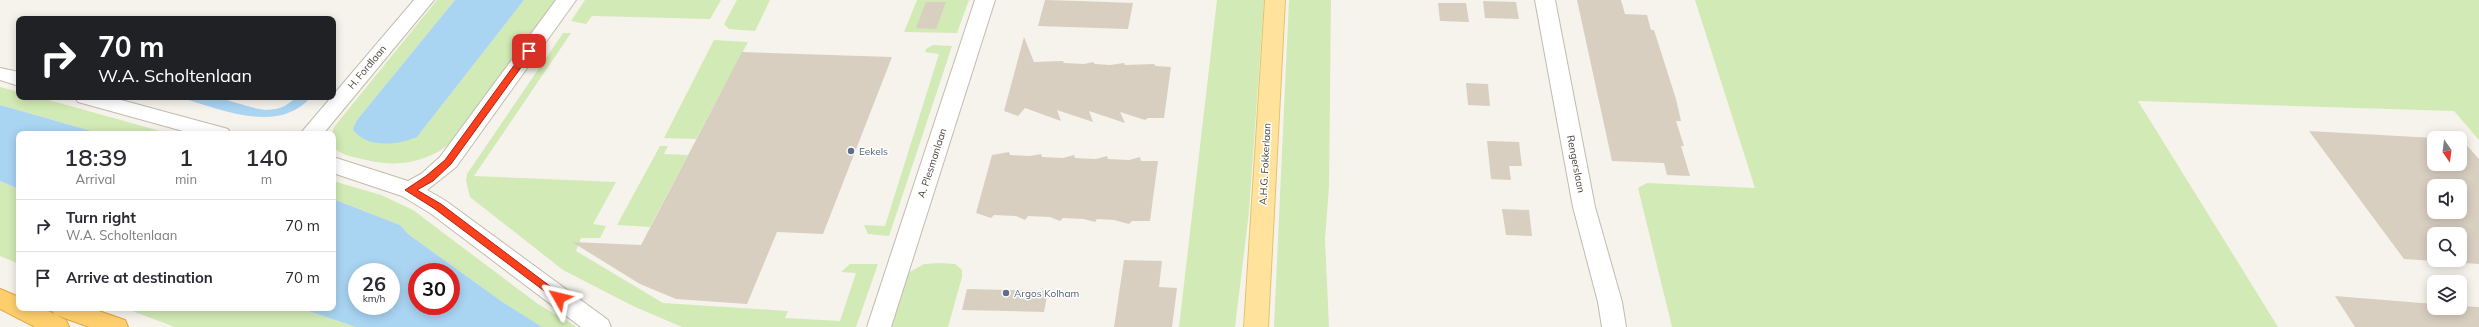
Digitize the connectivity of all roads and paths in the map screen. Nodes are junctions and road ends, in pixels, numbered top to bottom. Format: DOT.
graph roads {
  1 [pos="424,0"];
  2 [pos="566,0"];
  3 [pos="985,0"];
  4 [pos="1275,0"];
  5 [pos="1545,0"];
  6 [pos="0,74"];
  7 [pos="16,78"];
  8 [pos="95,100"];
  9 [pos="209,131"];
  10 [pos="314,131"];
  11 [pos="336,166"];
  12 [pos="410,190"];
  13 [pos="0,286"];
  14 [pos="16,291"];
  15 [pos="0,298"];
  16 [pos="16,306"];
  17 [pos="25,311"];
  18 [pos="71,311"];
  19 [pos="57,327"];
  20 [pos="116,327"];
  21 [pos="599,327"];
  22 [pos="879,327"];
  23 [pos="1256,327"];
  24 [pos="1614,327"];
  1 -- 10 [label="street, H. Fordlaan"];
  2 -- 12 [label="street"];
  3 -- 22 [label="street, A. Plesmanlaan"];
  4 -- 23 [label="main road, A.H.G. Fokkerlaan"];
  5 -- 24 [label="street, Rengerslaan"];
  6 -- 7 [label="street"];
  8 -- 9 [label="street"];
  11 -- 12 [label="street"];
  12 -- 21 [label="street"];
  13 -- 14 [label="highway"];
  15 -- 16 [label="highway"];
  17 -- 19 [label="highway"];
  18 -- 20 [label="highway"];
}
